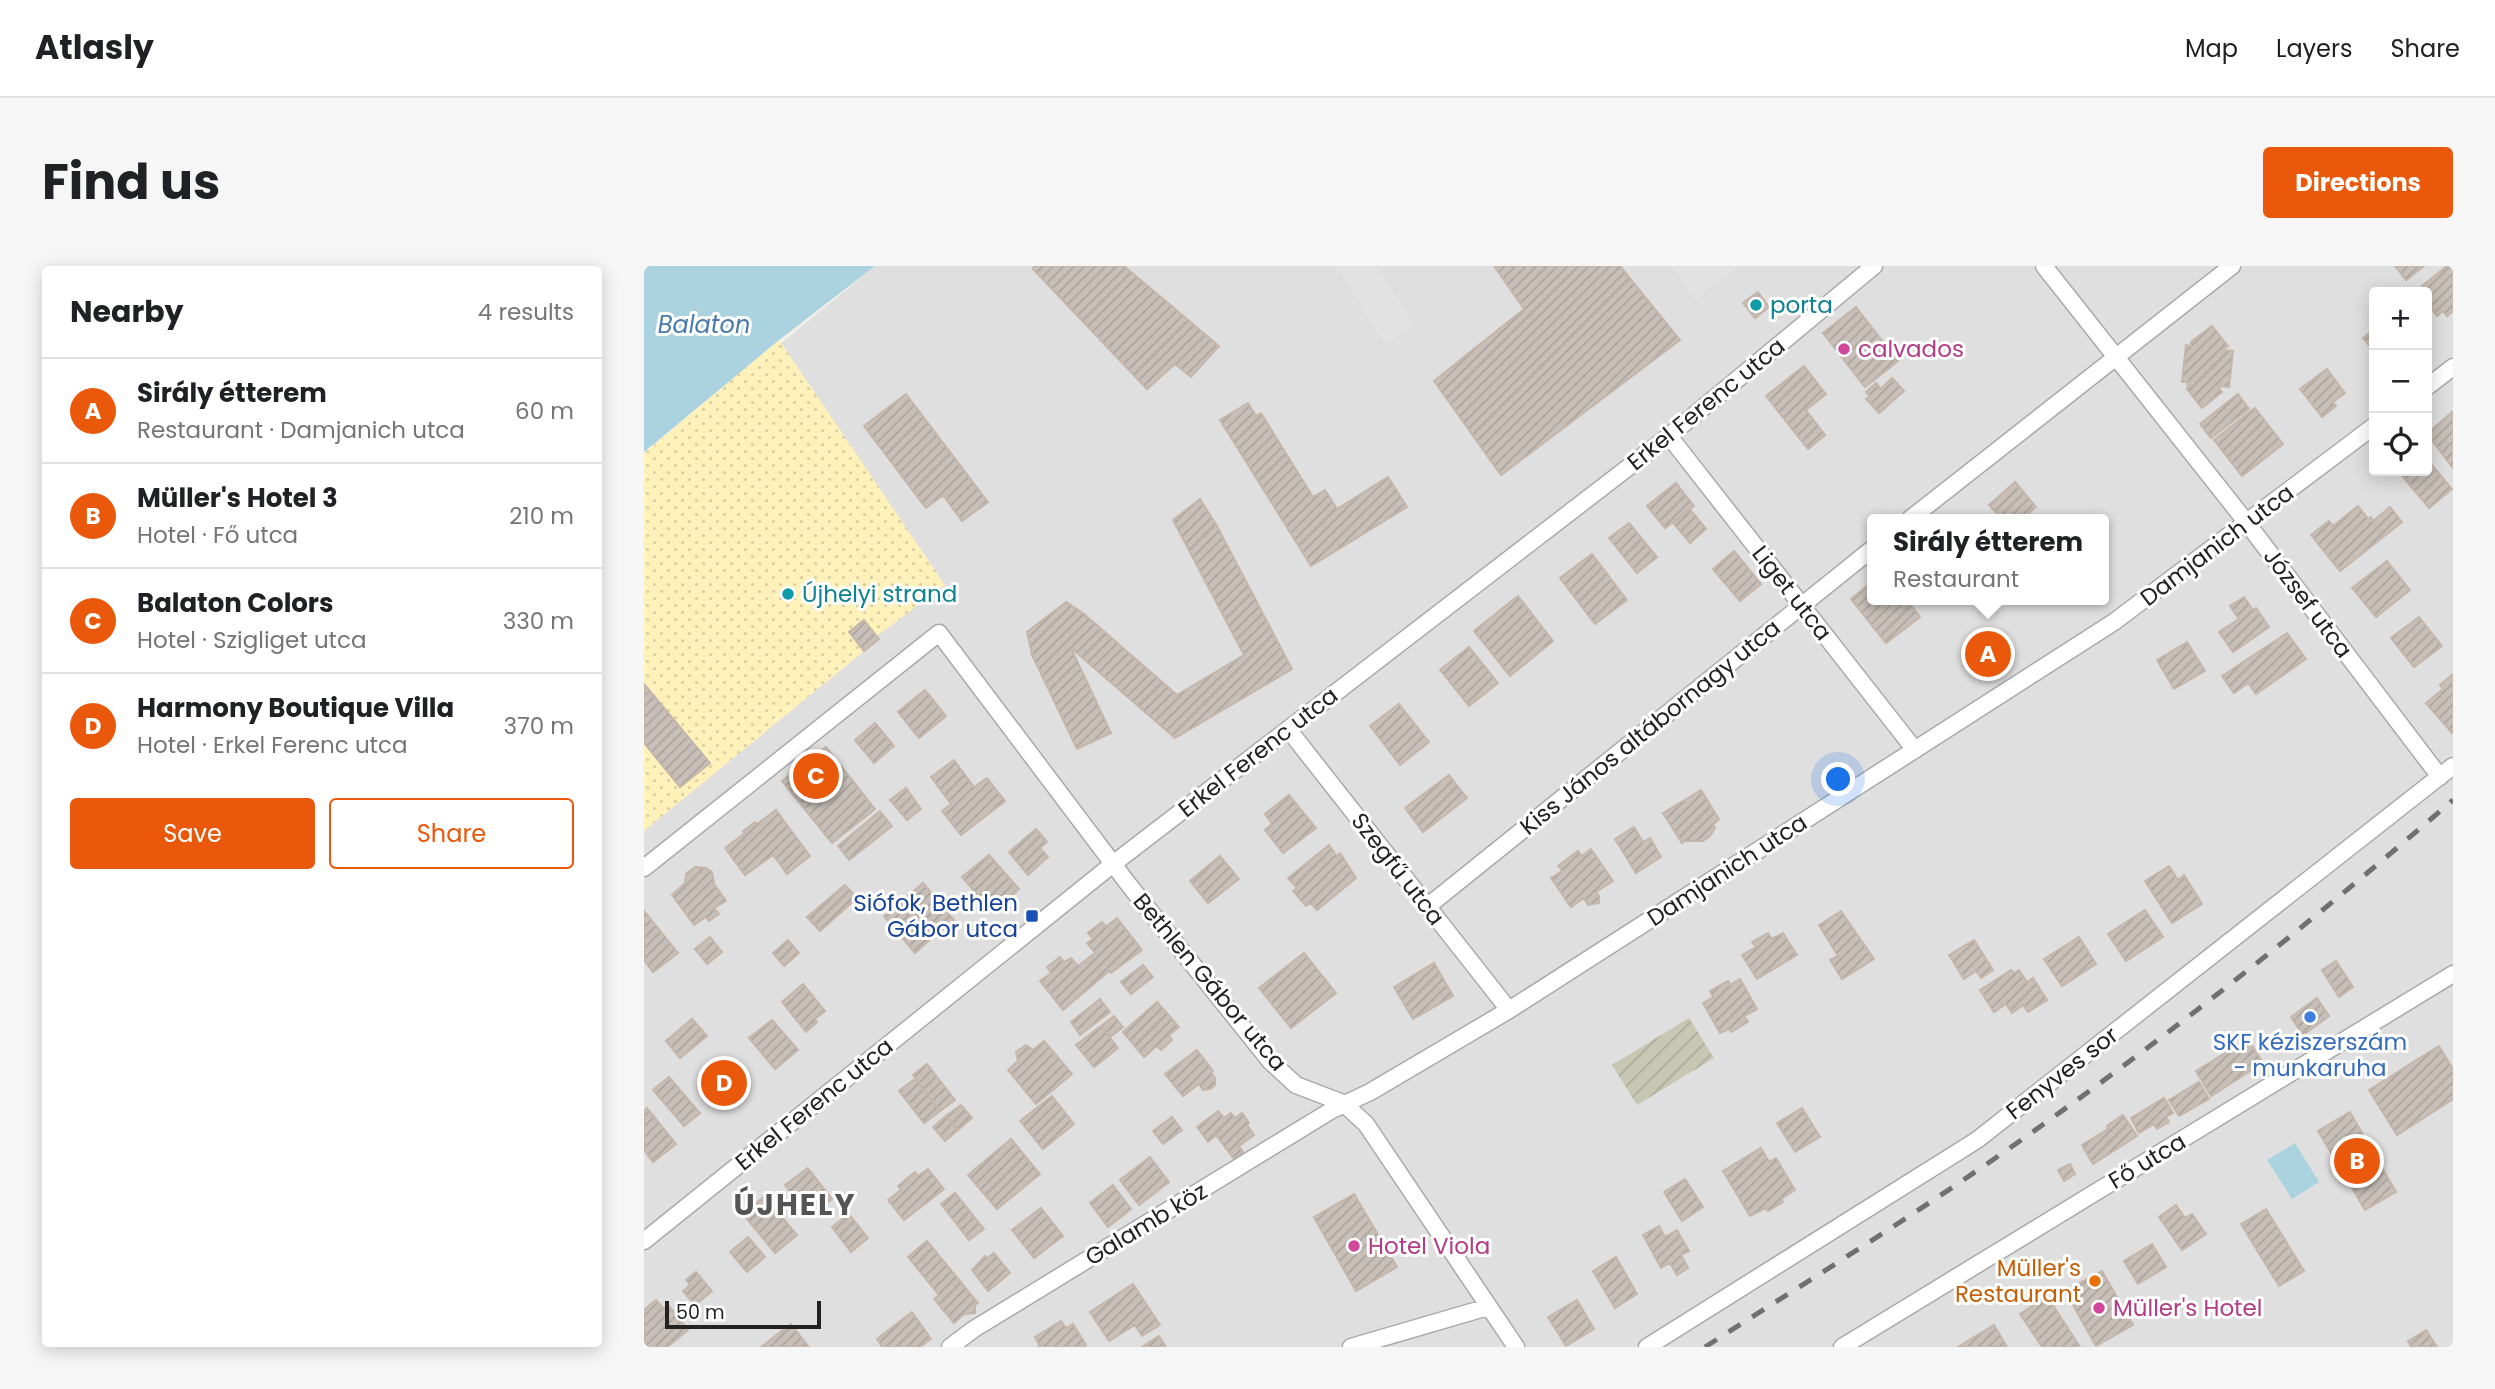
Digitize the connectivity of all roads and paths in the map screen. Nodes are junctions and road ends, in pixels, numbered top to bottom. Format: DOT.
graph roads {
  1 [pos="1874,266"];
  2 [pos="2044,266"];
  3 [pos="2232,266"];
  4 [pos="2114,358"];
  5 [pos="2453,367"];
  6 [pos="2432,383"];
  7 [pos="2369,430"];
  8 [pos="1669,436"];
  9 [pos="1916,514"];
  10 [pos="2247,523"];
  11 [pos="1867,553"];
  12 [pos="1802,605"];
  13 [pos="1288,729"];
  14 [pos="1915,750"];
  15 [pos="2453,766"];
  16 [pos="2440,777"];
  17 [pos="1113,864"];
  18 [pos="644,868"];
  19 [pos="1428,906"];
  20 [pos="2453,974"];
  21 [pos="1509,1010"];
  22 [pos="1343,1103"];
  23 [pos="644,1241"];
  24 [pos="1488,1307"];
  25 [pos="950,1347"];
  26 [pos="1351,1347"];
  27 [pos="1516,1347"];
  28 [pos="1647,1347"];
  29 [pos="1842,1347"];
  1 -- 8 [label="street, Erkel Ferenc utca"];
  2 -- 4 [label="street, József utca"];
  3 -- 4 [label="street"];
  4 -- 9 [label="street"];
  4 -- 10 [label="street, József utca"];
  5 -- 6 [label="street"];
  7 -- 10 [label="street, Damjanich utca"];
  8 -- 12 [label="street, Liget utca"];
  8 -- 13 [label="street, Erkel Ferenc utca"];
  10 -- 14 [label="street, Damjanich utca"];
  10 -- 16 [label="street, József utca"];
  11 -- 12 [label="street, Kiss János altábornagy utca"];
  12 -- 14 [label="street, Liget utca"];
  12 -- 19 [label="street, Kiss János altábornagy utca"];
  13 -- 17 [label="street, Erkel Ferenc utca"];
  13 -- 19 [label="street, Szegfű utca"];
  14 -- 21 [label="street, Damjanich utca"];
  15 -- 16 [label="street, Fenyves sor"];
  16 -- 28 [label="street, Fenyves sor"];
  17 -- 18 [label="street, Bethlen Gábor utca"];
  17 -- 22 [label="street, Bethlen Gábor utca"];
  17 -- 23 [label="street, Erkel Ferenc utca"];
  19 -- 21 [label="street, Szegfű utca"];
  20 -- 29 [label="street, Fő utca"];
  21 -- 22 [label="street, Damjanich utca"];
  22 -- 24 [label="street, Bethlen Gábor utca"];
  22 -- 25 [label="street, Galamb köz"];
  24 -- 26 [label="street"];
  24 -- 27 [label="street, Bethlen Gábor utca"];
}
